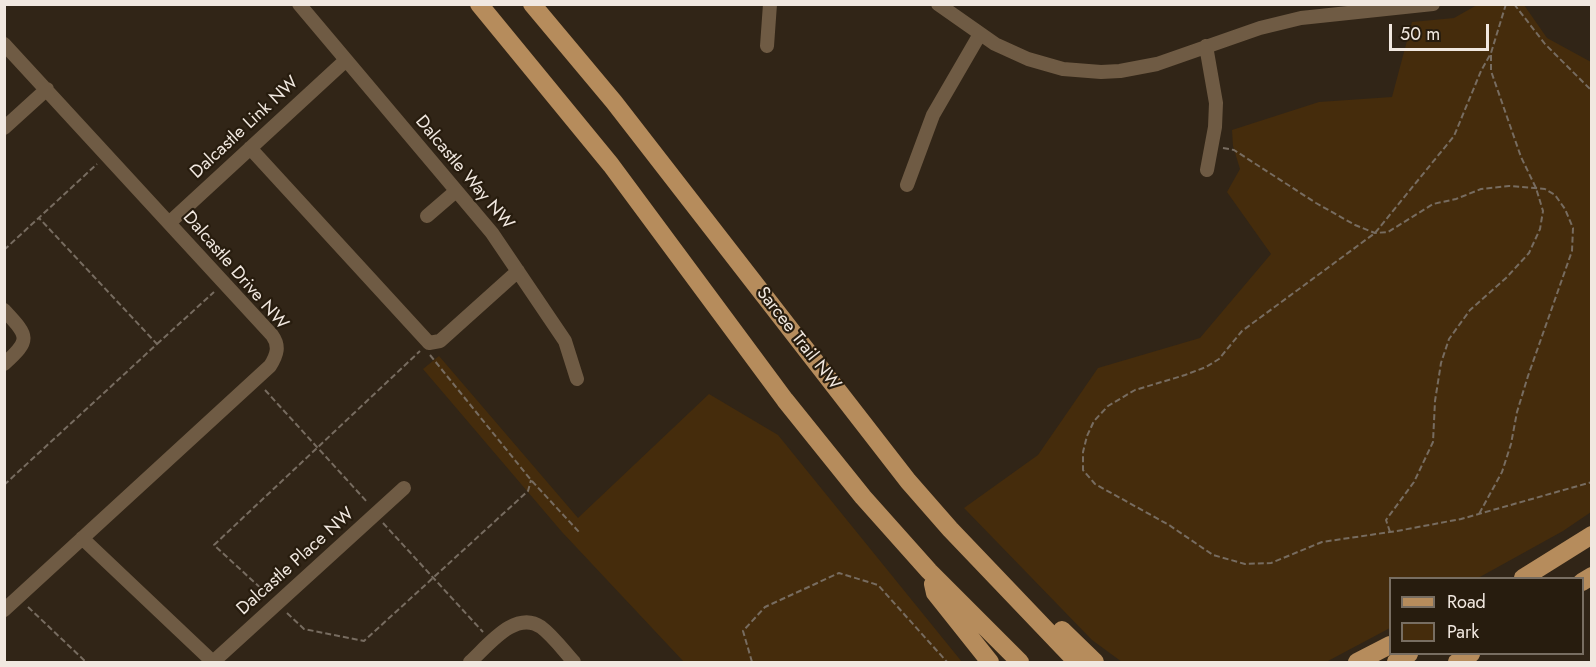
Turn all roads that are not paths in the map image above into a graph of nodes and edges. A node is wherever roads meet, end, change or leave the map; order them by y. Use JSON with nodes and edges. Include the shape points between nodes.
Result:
{"nodes":[{"id":1,"x":299,"y":4,"type":"edge"},
{"id":2,"x":479,"y":4,"type":"edge"},
{"id":3,"x":532,"y":4,"type":"edge"},
{"id":4,"x":770,"y":4,"type":"edge"},
{"id":5,"x":938,"y":4,"type":"edge"},
{"id":6,"x":1433,"y":4,"type":"edge"},
{"id":7,"x":1335,"y":10,"type":"edge"},
{"id":8,"x":980,"y":34,"type":"junction"},
{"id":9,"x":4,"y":44,"type":"edge"},
{"id":10,"x":767,"y":46,"type":"dead end"},
{"id":11,"x":1206,"y":46,"type":"junction"},
{"id":12,"x":346,"y":60,"type":"junction"},
{"id":13,"x":47,"y":89,"type":"junction"},
{"id":14,"x":4,"y":128,"type":"edge"},
{"id":15,"x":250,"y":148,"type":"junction"},
{"id":16,"x":1207,"y":170,"type":"dead end"},
{"id":17,"x":907,"y":185,"type":"dead end"},
{"id":18,"x":456,"y":191,"type":"junction"},
{"id":19,"x":427,"y":216,"type":"dead end"},
{"id":20,"x":169,"y":223,"type":"junction"},
{"id":21,"x":518,"y":271,"type":"junction"},
{"id":22,"x":4,"y":310,"type":"edge"},
{"id":23,"x":4,"y":364,"type":"edge"},
{"id":24,"x":577,"y":379,"type":"dead end"},
{"id":25,"x":404,"y":488,"type":"dead end"},
{"id":26,"x":950,"y":529,"type":"junction"},
{"id":27,"x":1592,"y":535,"type":"edge"},
{"id":28,"x":82,"y":538,"type":"junction"},
{"id":29,"x":929,"y":571,"type":"junction"},
{"id":30,"x":1526,"y":577,"type":"edge"},
{"id":31,"x":4,"y":610,"type":"edge"},
{"id":32,"x":1389,"y":646,"type":"edge"},
{"id":33,"x":1471,"y":655,"type":"edge"},
{"id":34,"x":213,"y":663,"type":"edge"},
{"id":35,"x":470,"y":663,"type":"edge"},
{"id":36,"x":574,"y":663,"type":"edge"},
{"id":37,"x":990,"y":663,"type":"edge"},
{"id":38,"x":1020,"y":663,"type":"edge"},
{"id":39,"x":1077,"y":663,"type":"edge"},
{"id":40,"x":1095,"y":663,"type":"edge"},
{"id":41,"x":1357,"y":663,"type":"edge"},
{"id":42,"x":1456,"y":663,"type":"edge"}],
"edges":[{"from":1,"to":12,"type":"street","name":"Dalcastle Way NW"},
{"from":2,"to":29,"type":"main road","via":[[611,165],[785,400]]},
{"from":3,"to":26,"type":"main road","name":"Sarcee Trail NW","via":[[614,102],[908,481]]},
{"from":4,"to":10,"type":"street"},
{"from":5,"to":8,"type":"street"},
{"from":6,"to":7,"type":"street"},
{"from":7,"to":11,"type":"street"},
{"from":8,"to":11,"type":"street","via":[[1028,59],[1082,72],[1138,69]]},
{"from":8,"to":17,"type":"street","via":[[933,115]]},
{"from":9,"to":13,"type":"street","name":"Dalcastle Drive NW"},
{"from":11,"to":16,"type":"street","via":[[1216,103]]},
{"from":12,"to":15,"type":"street","name":"Dalcastle Link NW"},
{"from":12,"to":18,"type":"street","name":"Dalcastle Way NW"},
{"from":13,"to":14,"type":"street"},
{"from":13,"to":20,"type":"street","name":"Dalcastle Drive NW"},
{"from":15,"to":20,"type":"street","name":"Dalcastle Link NW"},
{"from":15,"to":21,"type":"street","via":[[429,343],[440,341]]},
{"from":18,"to":19,"type":"street"},
{"from":18,"to":21,"type":"street","name":"Dalcastle Way NW"},
{"from":20,"to":28,"type":"street","name":"Dalcastle Drive NW","via":[[275,340],[277,351],[270,366]]},
{"from":21,"to":24,"type":"street","name":"Dalcastle Way NW","via":[[565,341]]},
{"from":22,"to":23,"type":"street","via":[[22,330],[24,339],[20,349]]},
{"from":25,"to":34,"type":"street","name":"Dalcastle Place NW"},
{"from":26,"to":39,"type":"main road","name":"Sarcee Trail NW"},
{"from":26,"to":40,"type":"main road","via":[[989,558]]},
{"from":27,"to":30,"type":"main road"},
{"from":28,"to":31,"type":"street","name":"Dalcastle Drive NW"},
{"from":28,"to":34,"type":"street"},
{"from":29,"to":37,"type":"main road","via":[[935,593]]},
{"from":29,"to":38,"type":"main road"},
{"from":32,"to":41,"type":"main road"},
{"from":33,"to":42,"type":"main road"},
{"from":35,"to":36,"type":"street","via":[[510,626],[525,622],[541,628]]}]}
